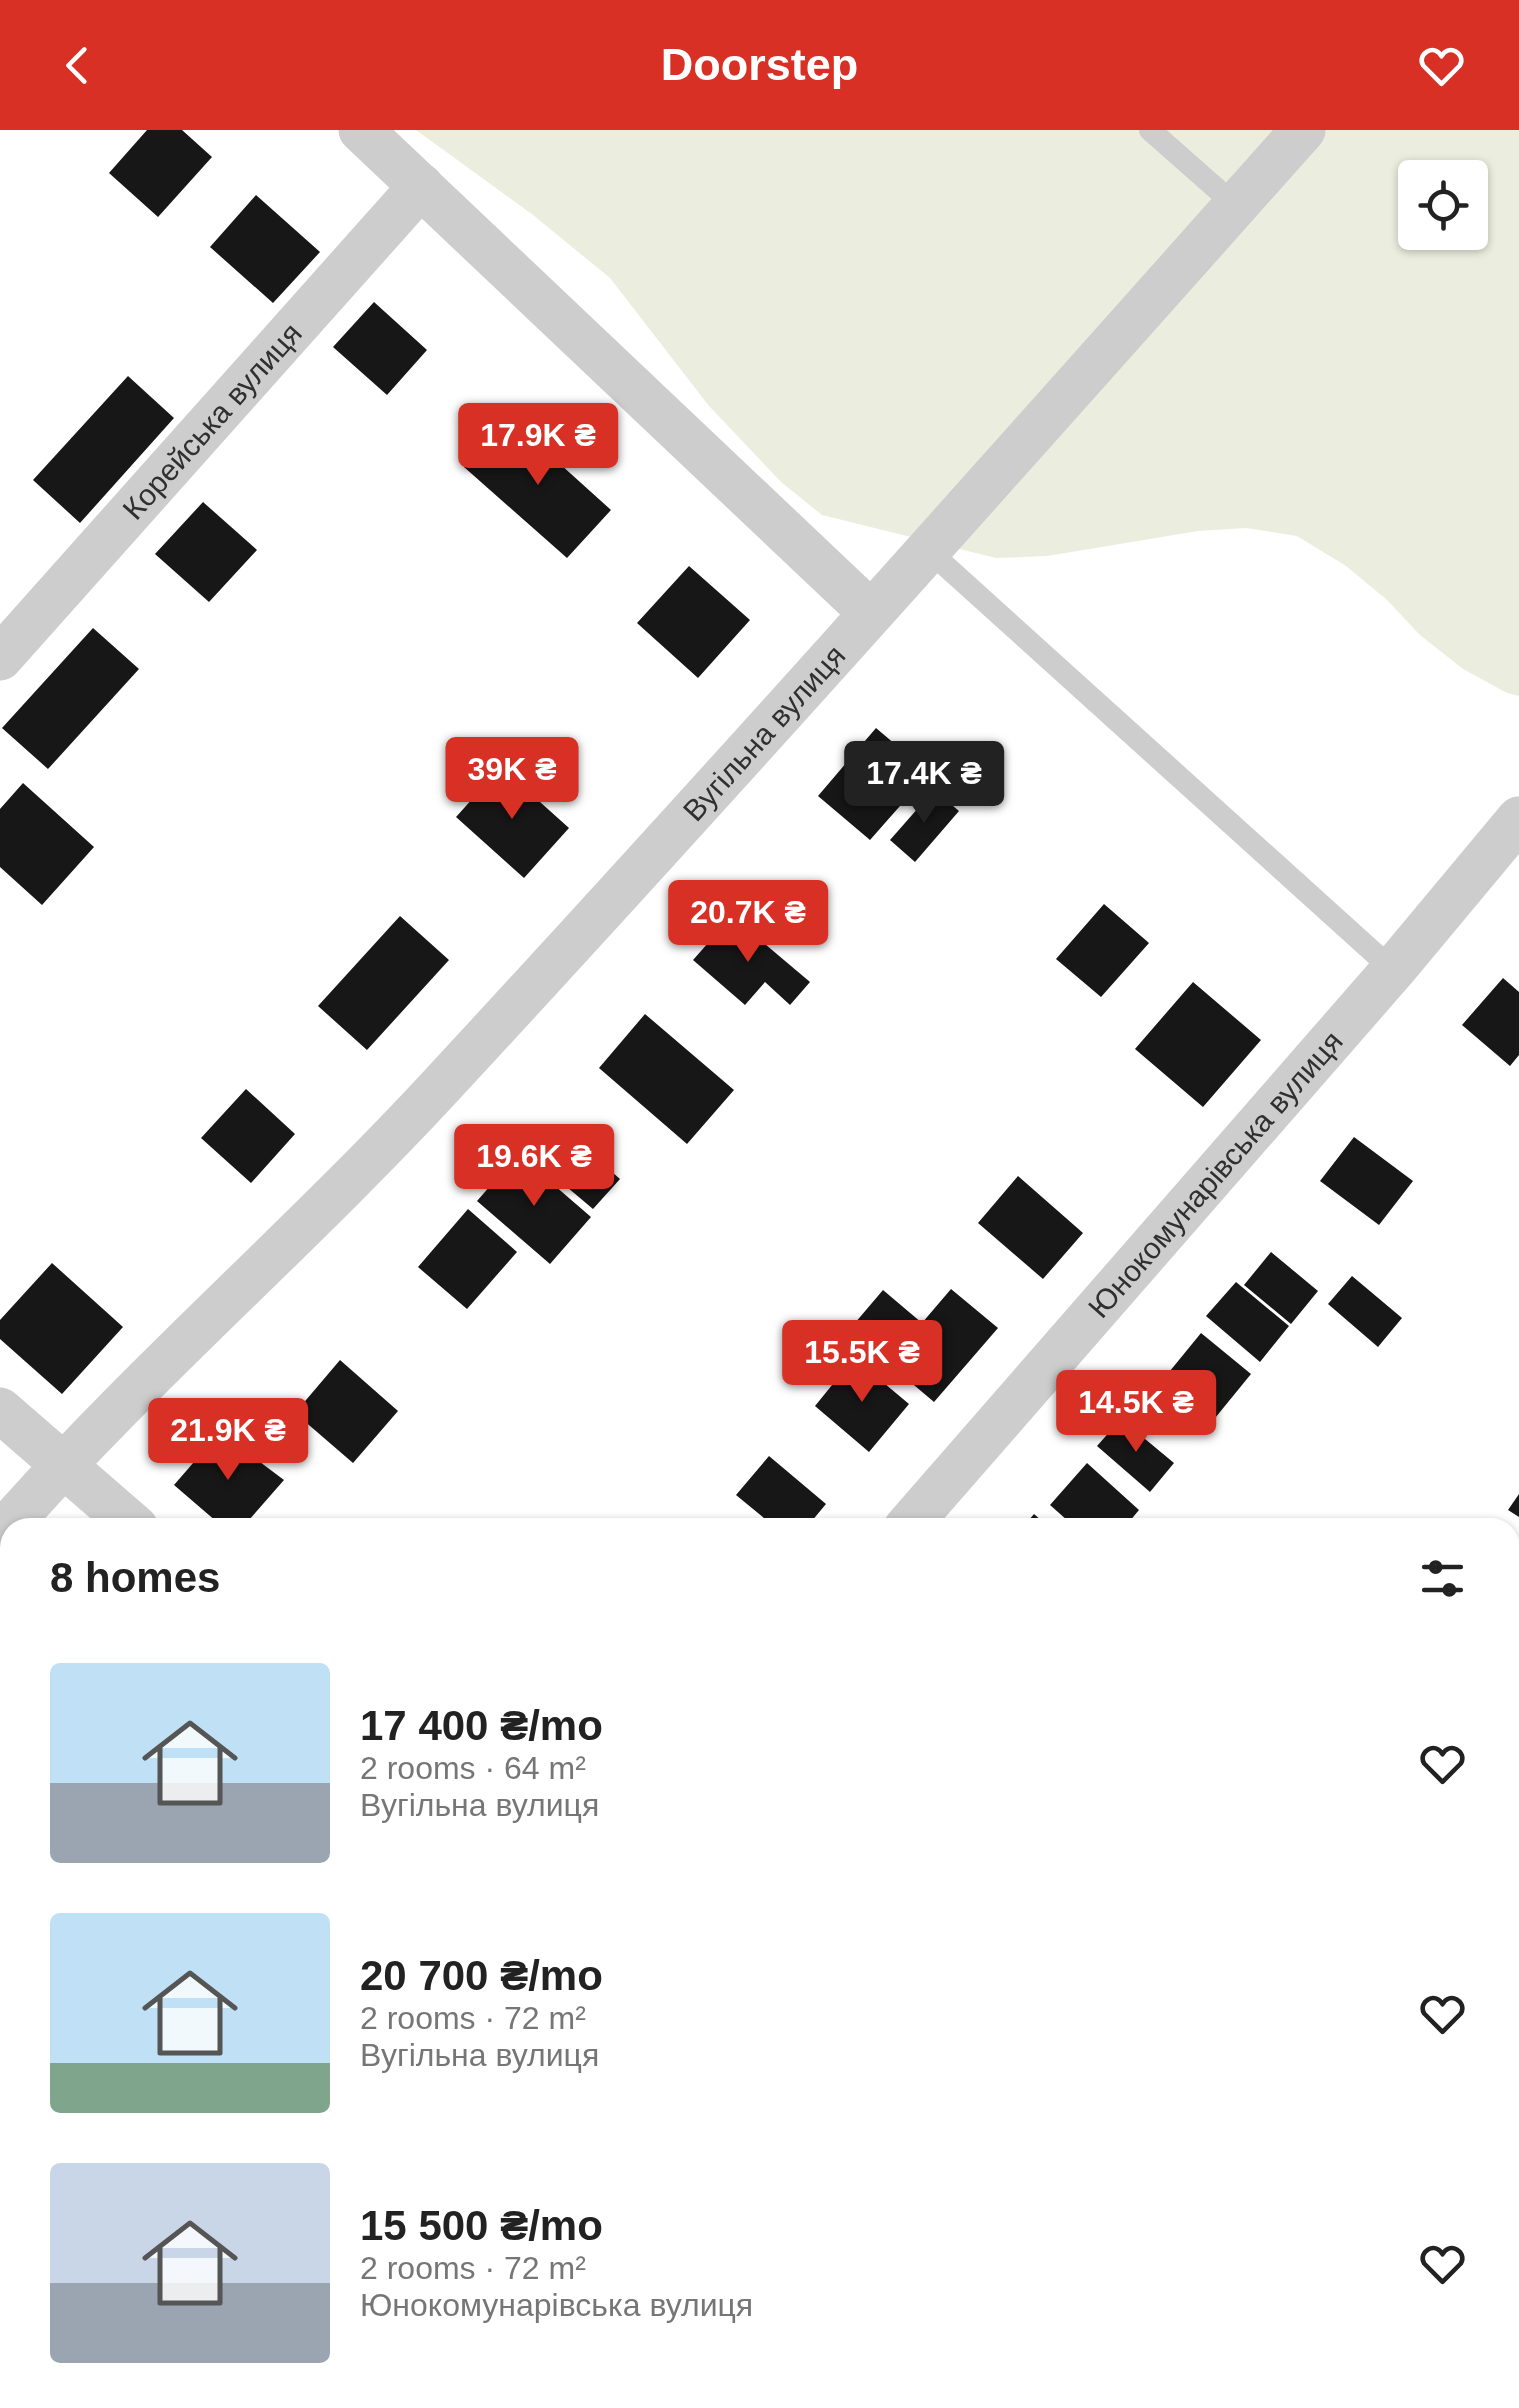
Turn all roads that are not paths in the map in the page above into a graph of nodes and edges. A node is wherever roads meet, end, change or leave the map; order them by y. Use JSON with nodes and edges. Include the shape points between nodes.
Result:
{"nodes":[{"id":1,"x":361,"y":130,"type":"edge"},
{"id":2,"x":1150,"y":130,"type":"edge"},
{"id":3,"x":1289,"y":135,"type":"edge"},
{"id":4,"x":421,"y":186,"type":"junction"},
{"id":5,"x":1234,"y":206,"type":"junction"},
{"id":6,"x":928,"y":550,"type":"junction"},
{"id":7,"x":870,"y":612,"type":"junction"},
{"id":8,"x":0,"y":658,"type":"edge"},
{"id":9,"x":1519,"y":819,"type":"edge"},
{"id":10,"x":1393,"y":970,"type":"junction"},
{"id":11,"x":0,"y":1410,"type":"edge"},
{"id":12,"x":62,"y":1465,"type":"junction"},
{"id":13,"x":16,"y":1518,"type":"edge"},
{"id":14,"x":124,"y":1518,"type":"edge"},
{"id":15,"x":915,"y":1518,"type":"edge"}],
"edges":[{"from":1,"to":4,"type":"street"},
{"from":2,"to":5,"type":"lane"},
{"from":3,"to":5,"type":"street","name":"Вугільна вулиця"},
{"from":4,"to":7,"type":"street"},
{"from":4,"to":8,"type":"street","name":"Корейська вулиця"},
{"from":5,"to":6,"type":"street","name":"Вугільна вулиця"},
{"from":6,"to":7,"type":"street","name":"Вугільна вулиця"},
{"from":6,"to":10,"type":"lane"},
{"from":7,"to":12,"type":"street","name":"Вугільна вулиця","via":[[435,1092]]},
{"from":9,"to":10,"type":"street","name":"Юнокомунарівська вулиця"},
{"from":10,"to":15,"type":"street","name":"Юнокомунарівська вулиця"},
{"from":11,"to":12,"type":"street"},
{"from":12,"to":13,"type":"street","name":"Вугільна вулиця"},
{"from":12,"to":14,"type":"street"}]}
